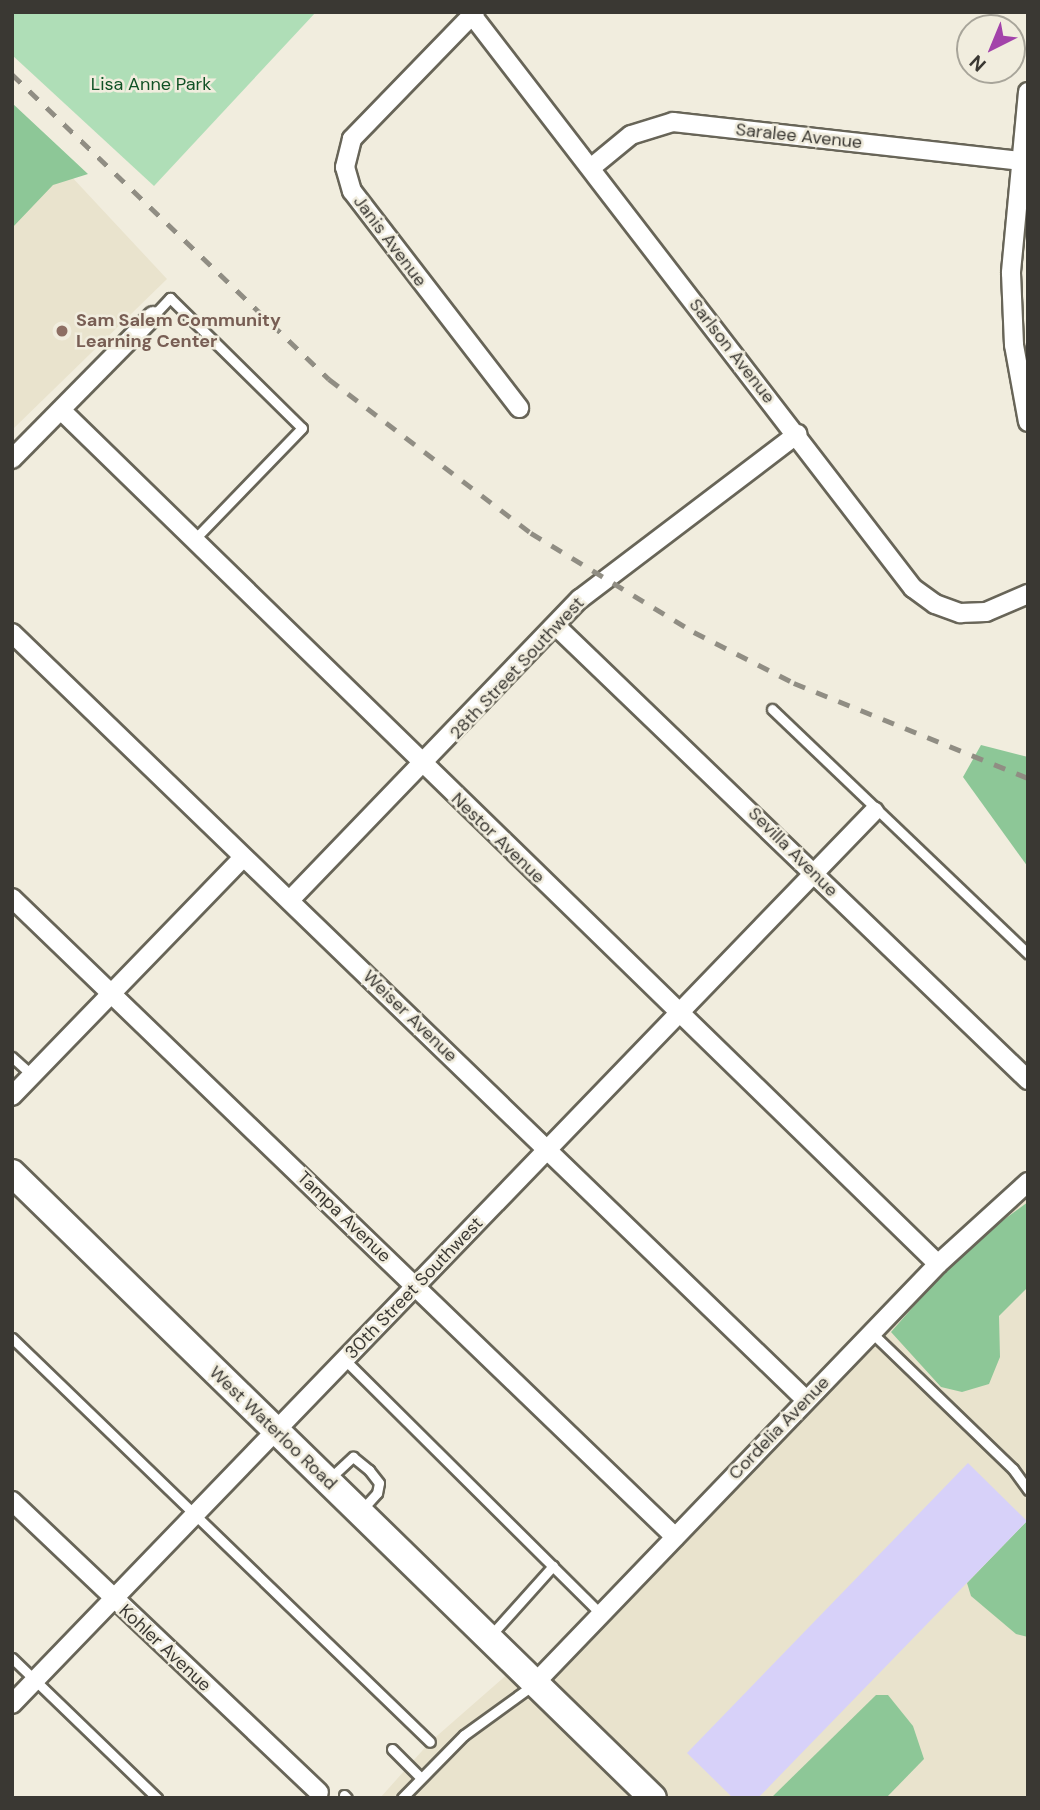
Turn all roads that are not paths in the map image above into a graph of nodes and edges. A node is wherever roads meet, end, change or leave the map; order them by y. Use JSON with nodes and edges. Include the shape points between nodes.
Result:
{"nodes":[{"id":1,"x":474,"y":14,"type":"edge"},
{"id":2,"x":1028,"y":92,"type":"edge"},
{"id":3,"x":1020,"y":161,"type":"junction"},
{"id":4,"x":592,"y":167,"type":"junction"},
{"id":5,"x":153,"y":316,"type":"joint"},
{"id":6,"x":519,"y":408,"type":"dead end"},
{"id":7,"x":61,"y":410,"type":"junction"},
{"id":8,"x":1028,"y":422,"type":"edge"},
{"id":9,"x":797,"y":434,"type":"junction"},
{"id":10,"x":12,"y":459,"type":"edge"},
{"id":11,"x":192,"y":541,"type":"junction"},
{"id":12,"x":1028,"y":594,"type":"edge"},
{"id":13,"x":556,"y":626,"type":"junction"},
{"id":14,"x":12,"y":633,"type":"edge"},
{"id":15,"x":772,"y":709,"type":"dead end"},
{"id":16,"x":424,"y":766,"type":"junction"},
{"id":17,"x":874,"y":811,"type":"junction"},
{"id":18,"x":243,"y":858,"type":"junction"},
{"id":19,"x":814,"y":870,"type":"junction"},
{"id":20,"x":12,"y":898,"type":"edge"},
{"id":21,"x":290,"y":900,"type":"junction"},
{"id":22,"x":1028,"y":954,"type":"edge"},
{"id":23,"x":111,"y":994,"type":"junction"},
{"id":24,"x":677,"y":1011,"type":"junction"},
{"id":25,"x":12,"y":1057,"type":"edge"},
{"id":26,"x":32,"y":1075,"type":"junction"},
{"id":27,"x":1028,"y":1080,"type":"edge"},
{"id":28,"x":12,"y":1096,"type":"edge"},
{"id":29,"x":548,"y":1149,"type":"junction"},
{"id":30,"x":12,"y":1173,"type":"edge"},
{"id":31,"x":1028,"y":1182,"type":"edge"},
{"id":32,"x":938,"y":1264,"type":"junction"},
{"id":33,"x":415,"y":1286,"type":"junction"},
{"id":34,"x":871,"y":1332,"type":"junction"},
{"id":35,"x":12,"y":1338,"type":"edge"},
{"id":36,"x":345,"y":1360,"type":"junction"},
{"id":37,"x":806,"y":1400,"type":"junction"},
{"id":38,"x":276,"y":1432,"type":"junction"},
{"id":39,"x":327,"y":1481,"type":"junction"},
{"id":40,"x":1028,"y":1490,"type":"edge"},
{"id":41,"x":12,"y":1501,"type":"edge"},
{"id":42,"x":360,"y":1512,"type":"junction"},
{"id":43,"x":194,"y":1514,"type":"junction"},
{"id":44,"x":675,"y":1537,"type":"junction"},
{"id":45,"x":553,"y":1566,"type":"junction"},
{"id":46,"x":114,"y":1601,"type":"junction"},
{"id":47,"x":601,"y":1614,"type":"junction"},
{"id":48,"x":489,"y":1636,"type":"junction"},
{"id":49,"x":12,"y":1658,"type":"edge"},
{"id":50,"x":36,"y":1680,"type":"junction"},
{"id":51,"x":537,"y":1681,"type":"junction"},
{"id":52,"x":12,"y":1704,"type":"edge"},
{"id":53,"x":430,"y":1742,"type":"dead end"},
{"id":54,"x":392,"y":1748,"type":"dead end"},
{"id":55,"x":421,"y":1778,"type":"junction"},
{"id":56,"x":320,"y":1792,"type":"dead end"},
{"id":57,"x":157,"y":1798,"type":"edge"},
{"id":58,"x":402,"y":1798,"type":"edge"},
{"id":59,"x":653,"y":1798,"type":"edge"}],
"edges":[{"from":1,"to":4,"type":"street","name":"Sarlson Avenue"},
{"from":1,"to":6,"type":"street","name":"Janis Avenue","via":[[352,139],[346,176],[367,211]]},
{"from":2,"to":3,"type":"street"},
{"from":3,"to":4,"type":"street","name":"Saralee Avenue","via":[[673,122],[631,135]]},
{"from":3,"to":8,"type":"street","via":[[1011,304]]},
{"from":4,"to":9,"type":"street","name":"Sarlson Avenue"},
{"from":5,"to":7,"type":"street"},
{"from":5,"to":11,"type":"lane","via":[[170,298],[302,428]]},
{"from":7,"to":10,"type":"street"},
{"from":7,"to":11,"type":"street","name":"Nestor Avenue"},
{"from":9,"to":12,"type":"street","name":"Sarlson Avenue","via":[[923,597],[948,610],[973,613],[999,608]]},
{"from":9,"to":13,"type":"street","name":"28th Street Southwest","via":[[588,593]]},
{"from":11,"to":16,"type":"street","name":"Nestor Avenue"},
{"from":13,"to":16,"type":"street","name":"28th Street Southwest"},
{"from":13,"to":19,"type":"street","name":"Sevilla Avenue"},
{"from":14,"to":18,"type":"street","name":"Weiser Avenue"},
{"from":15,"to":17,"type":"lane"},
{"from":16,"to":21,"type":"street","name":"28th Street Southwest"},
{"from":16,"to":24,"type":"street","name":"Nestor Avenue"},
{"from":17,"to":19,"type":"street","name":"30th Street Southwest"},
{"from":17,"to":22,"type":"lane"},
{"from":18,"to":21,"type":"street","name":"Weiser Avenue"},
{"from":18,"to":23,"type":"street"},
{"from":19,"to":24,"type":"street","name":"30th Street Southwest"},
{"from":19,"to":27,"type":"street","name":"Sevilla Avenue"},
{"from":20,"to":23,"type":"street","name":"Tampa Avenue"},
{"from":21,"to":29,"type":"street","name":"Weiser Avenue"},
{"from":23,"to":26,"type":"street"},
{"from":23,"to":33,"type":"street","name":"Tampa Avenue"},
{"from":24,"to":29,"type":"street","name":"30th Street Southwest"},
{"from":24,"to":32,"type":"street","name":"Nestor Avenue"},
{"from":25,"to":26,"type":"lane"},
{"from":26,"to":28,"type":"street"},
{"from":29,"to":33,"type":"street","name":"30th Street Southwest"},
{"from":29,"to":37,"type":"street","name":"Weiser Avenue"},
{"from":30,"to":38,"type":"main road","name":"West Waterloo Road"},
{"from":31,"to":32,"type":"street","name":"Cordelia Avenue"},
{"from":32,"to":34,"type":"street","name":"Cordelia Avenue"},
{"from":33,"to":36,"type":"street","name":"30th Street Southwest"},
{"from":33,"to":44,"type":"street","name":"Tampa Avenue"},
{"from":34,"to":37,"type":"street","name":"Cordelia Avenue"},
{"from":34,"to":40,"type":"lane","via":[[1013,1469]]},
{"from":35,"to":43,"type":"lane"},
{"from":36,"to":38,"type":"street","name":"30th Street Southwest"},
{"from":36,"to":45,"type":"lane"},
{"from":37,"to":44,"type":"street","name":"Cordelia Avenue"},
{"from":38,"to":39,"type":"main road","name":"West Waterloo Road"},
{"from":38,"to":43,"type":"street","name":"30th Street Southwest"},
{"from":39,"to":42,"type":"main road","name":"West Waterloo Road"},
{"from":39,"to":42,"type":"lane","via":[[353,1457],[369,1470],[379,1483],[377,1493]]},
{"from":41,"to":46,"type":"street","name":"Kohler Avenue"},
{"from":42,"to":48,"type":"main road","name":"West Waterloo Road"},
{"from":43,"to":46,"type":"street","name":"30th Street Southwest"},
{"from":43,"to":53,"type":"lane"},
{"from":44,"to":47,"type":"street","name":"Cordelia Avenue"},
{"from":45,"to":47,"type":"lane"},
{"from":45,"to":48,"type":"lane"},
{"from":46,"to":50,"type":"street","name":"30th Street Southwest"},
{"from":46,"to":56,"type":"street","name":"Kohler Avenue"},
{"from":47,"to":51,"type":"street","name":"Cordelia Avenue"},
{"from":48,"to":51,"type":"main road","name":"West Waterloo Road"},
{"from":49,"to":50,"type":"lane"},
{"from":50,"to":52,"type":"street","name":"30th Street Southwest"},
{"from":50,"to":57,"type":"lane"},
{"from":51,"to":55,"type":"lane","via":[[523,1696],[464,1735]]},
{"from":51,"to":59,"type":"main road","name":"West Waterloo Road"},
{"from":54,"to":55,"type":"lane"},
{"from":55,"to":58,"type":"lane"}]}
